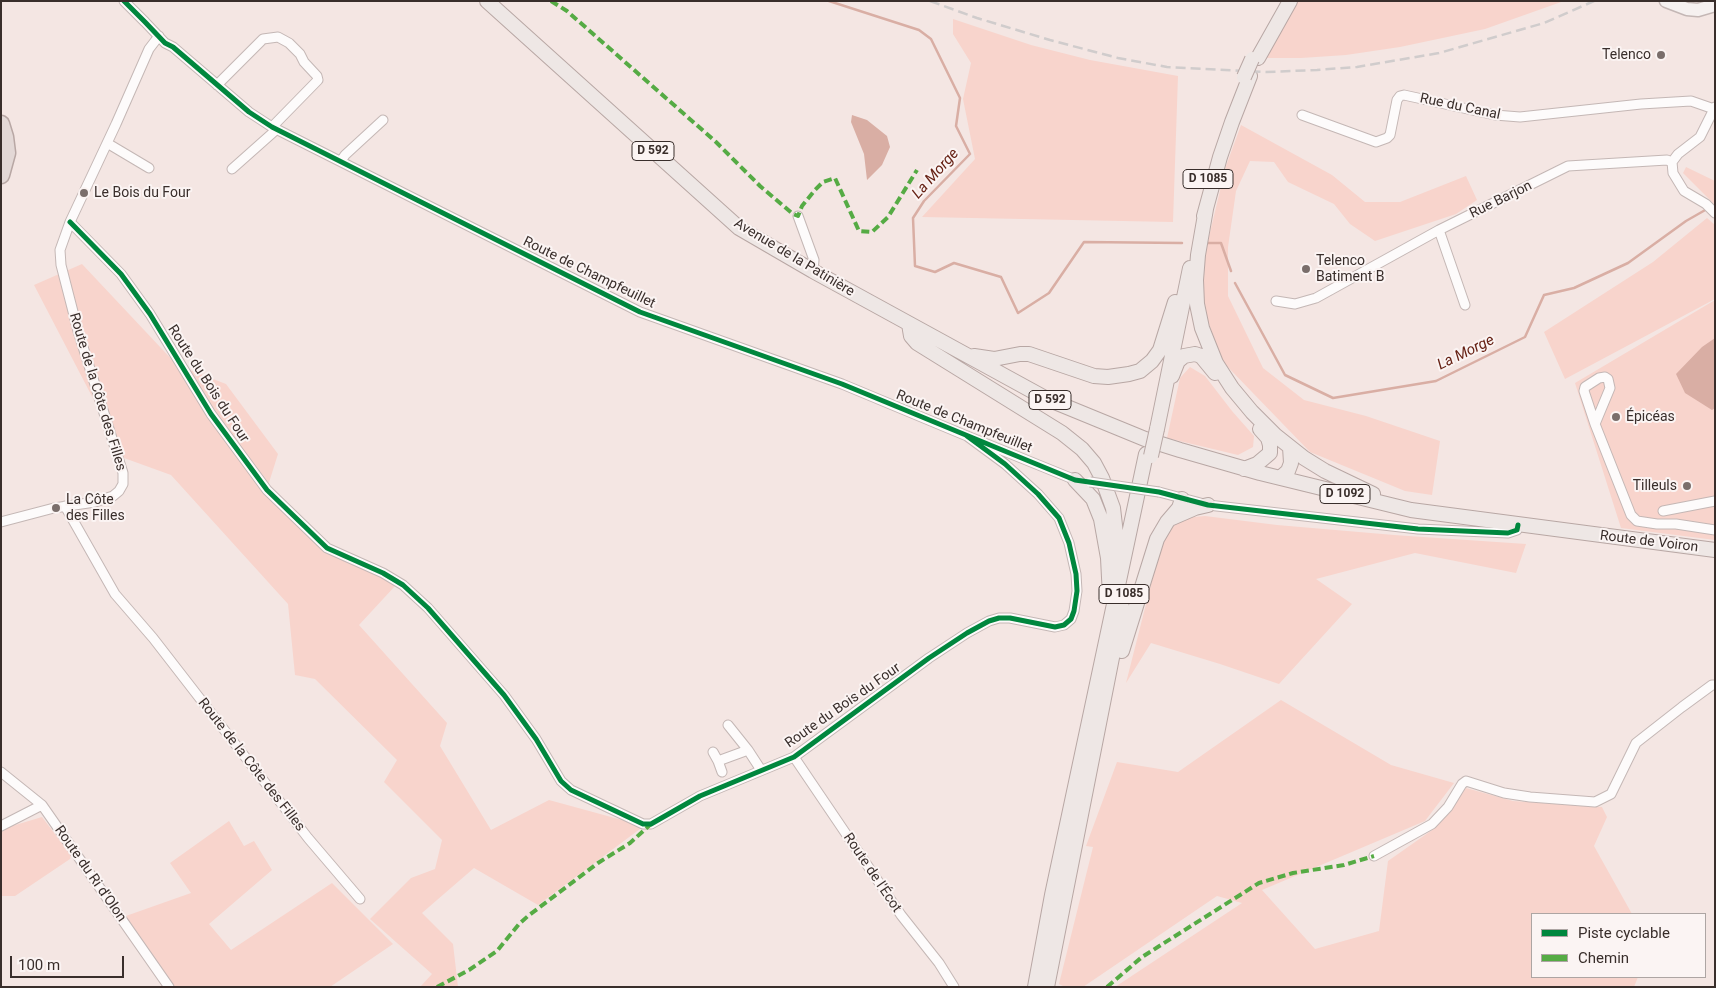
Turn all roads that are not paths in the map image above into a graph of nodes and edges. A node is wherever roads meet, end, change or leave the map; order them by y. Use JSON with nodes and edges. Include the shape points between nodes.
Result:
{"nodes":[{"id":1,"x":124,"y":1,"type":"edge"},
{"id":2,"x":487,"y":1,"type":"edge"},
{"id":3,"x":1666,"y":1,"type":"edge"},
{"id":4,"x":1284,"y":2,"type":"edge"},
{"id":5,"x":1715,"y":5,"type":"edge"},
{"id":6,"x":159,"y":36,"type":"junction"},
{"id":7,"x":1247,"y":77,"type":"junction"},
{"id":8,"x":217,"y":85,"type":"junction"},
{"id":9,"x":1714,"y":108,"type":"edge"},
{"id":10,"x":1302,"y":114,"type":"dead end"},
{"id":11,"x":383,"y":120,"type":"dead end"},
{"id":12,"x":1,"y":124,"type":"edge"},
{"id":13,"x":275,"y":128,"type":"junction"},
{"id":14,"x":107,"y":143,"type":"junction"},
{"id":15,"x":341,"y":162,"type":"junction"},
{"id":16,"x":1672,"y":162,"type":"junction"},
{"id":17,"x":149,"y":168,"type":"dead end"},
{"id":18,"x":232,"y":169,"type":"dead end"},
{"id":19,"x":1,"y":175,"type":"edge"},
{"id":20,"x":1206,"y":209,"type":"junction"},
{"id":21,"x":1711,"y":209,"type":"edge"},
{"id":22,"x":798,"y":216,"type":"dead end"},
{"id":23,"x":70,"y":222,"type":"junction"},
{"id":24,"x":1440,"y":230,"type":"junction"},
{"id":25,"x":813,"y":271,"type":"junction"},
{"id":26,"x":1180,"y":284,"type":"junction"},
{"id":27,"x":1276,"y":301,"type":"dead end"},
{"id":28,"x":1465,"y":305,"type":"dead end"},
{"id":29,"x":909,"y":324,"type":"junction"},
{"id":30,"x":965,"y":354,"type":"junction"},
{"id":31,"x":1020,"y":354,"type":"junction"},
{"id":32,"x":1013,"y":381,"type":"junction"},
{"id":33,"x":1595,"y":424,"type":"junction"},
{"id":34,"x":1151,"y":432,"type":"junction"},
{"id":35,"x":967,"y":436,"type":"junction"},
{"id":36,"x":1290,"y":447,"type":"junction"},
{"id":37,"x":1148,"y":455,"type":"junction"},
{"id":38,"x":1244,"y":469,"type":"junction"},
{"id":39,"x":1280,"y":478,"type":"junction"},
{"id":40,"x":1075,"y":480,"type":"junction"},
{"id":41,"x":1182,"y":499,"type":"junction"},
{"id":42,"x":1715,"y":500,"type":"edge"},
{"id":43,"x":1208,"y":505,"type":"junction"},
{"id":44,"x":65,"y":506,"type":"junction"},
{"id":45,"x":1411,"y":510,"type":"junction"},
{"id":46,"x":1663,"y":511,"type":"dead end"},
{"id":47,"x":1171,"y":518,"type":"junction"},
{"id":48,"x":1,"y":522,"type":"edge"},
{"id":49,"x":1518,"y":525,"type":"junction"},
{"id":50,"x":1715,"y":530,"type":"edge"},
{"id":51,"x":1715,"y":550,"type":"edge"},
{"id":52,"x":1110,"y":601,"type":"junction"},
{"id":53,"x":1108,"y":630,"type":"junction"},
{"id":54,"x":1715,"y":685,"type":"edge"},
{"id":55,"x":728,"y":725,"type":"dead end"},
{"id":56,"x":1098,"y":733,"type":"junction"},
{"id":57,"x":748,"y":750,"type":"junction"},
{"id":58,"x":713,"y":752,"type":"dead end"},
{"id":59,"x":794,"y":757,"type":"junction"},
{"id":60,"x":718,"y":761,"type":"junction"},
{"id":61,"x":761,"y":770,"type":"junction"},
{"id":62,"x":1,"y":772,"type":"edge"},
{"id":63,"x":722,"y":772,"type":"dead end"},
{"id":64,"x":42,"y":805,"type":"junction"},
{"id":65,"x":1,"y":826,"type":"edge"},
{"id":66,"x":1374,"y":856,"type":"dead end"},
{"id":67,"x":360,"y":900,"type":"dead end"},
{"id":68,"x":169,"y":987,"type":"edge"},
{"id":69,"x":954,"y":987,"type":"edge"},
{"id":70,"x":1035,"y":987,"type":"edge"},
{"id":71,"x":1047,"y":987,"type":"edge"}],
"edges":[{"from":1,"to":6,"type":"street","name":"Route de Champfeuillet"},
{"from":2,"to":25,"type":"main road","name":"Avenue de la Patinière","number":"D 592","via":[[739,228]]},
{"from":3,"to":5,"type":"street","via":[[1698,10]]},
{"from":4,"to":7,"type":"main road","number":"D 1085","bridge":true},
{"from":6,"to":8,"type":"street","name":"Route de Champfeuillet"},
{"from":6,"to":14,"type":"street","name":"Route de la Côte des Filles","via":[[149,49]]},
{"from":7,"to":20,"type":"main road","number":"D 1085"},
{"from":7,"to":26,"type":"main road","number":"D 1085","via":[[1214,156]]},
{"from":8,"to":13,"type":"street","name":"Route de Champfeuillet","via":[[249,112]]},
{"from":8,"to":13,"type":"street","via":[[263,39],[278,37],[289,43],[318,80]]},
{"from":9,"to":10,"type":"street","name":"Rue du Canal","via":[[1691,101],[1520,117],[1495,115],[1404,95],[1397,100],[1390,134],[1376,142]]},
{"from":9,"to":16,"type":"street","via":[[1700,137]]},
{"from":11,"to":15,"type":"street"},
{"from":12,"to":19,"type":"highway","via":[[7,153]]},
{"from":13,"to":15,"type":"street","name":"Route de Champfeuillet"},
{"from":13,"to":18,"type":"street"},
{"from":14,"to":17,"type":"street"},
{"from":14,"to":23,"type":"street","name":"Route de la Côte des Filles"},
{"from":15,"to":35,"type":"street","name":"Route de Champfeuillet","via":[[640,312],[842,384]]},
{"from":16,"to":21,"type":"street","via":[[1673,173],[1684,191]]},
{"from":16,"to":24,"type":"street","name":"Rue Barjon","via":[[1568,166]]},
{"from":20,"to":34,"type":"main road","number":"D 1085"},
{"from":20,"to":36,"type":"main road","via":[[1196,280],[1202,328],[1216,363],[1232,388],[1252,412]]},
{"from":22,"to":25,"type":"street","via":[[814,260]]},
{"from":23,"to":44,"type":"street","name":"Route de la Côte des Filles","via":[[60,250],[61,265],[78,331],[123,473],[123,484],[113,496]]},
{"from":23,"to":61,"type":"street","name":"Route du Bois du Four","via":[[121,274],[150,314],[211,414],[267,490],[327,548],[383,573],[403,585],[428,608],[504,696],[536,739],[561,781],[571,790],[643,824],[651,824],[700,796]]},
{"from":24,"to":27,"type":"street","name":"Rue Barjon","via":[[1316,298],[1295,304]]},
{"from":24,"to":28,"type":"street"},
{"from":25,"to":29,"type":"main road","name":"Avenue de la Patinière","number":"D 592"},
{"from":26,"to":31,"type":"main road","via":[[1160,350],[1140,371],[1119,377],[1094,376],[1029,354]]},
{"from":26,"to":34,"type":"main road","number":"D 1085"},
{"from":29,"to":30,"type":"main road","name":"Avenue de la Patinière","number":"D 592"},
{"from":29,"to":52,"type":"main road","via":[[911,336],[917,343],[1062,433],[1094,463],[1113,508],[1116,559]]},
{"from":30,"to":31,"type":"main road","via":[[994,359]]},
{"from":30,"to":32,"type":"main road","name":"Avenue de la Patinière","number":"D 592"},
{"from":31,"to":32,"type":"main road","via":[[1014,360]]},
{"from":32,"to":34,"type":"main road","number":"D 592","via":[[1045,398]]},
{"from":33,"to":33,"type":"street","via":[[1610,388],[1605,377],[1585,387],[1584,391]]},
{"from":33,"to":50,"type":"street","via":[[1631,515],[1637,520],[1657,524]]},
{"from":34,"to":37,"type":"main road","number":"D 1085"},
{"from":34,"to":38,"type":"main road","number":"D 1092"},
{"from":34,"to":38,"type":"main road","via":[[1178,361],[1190,354],[1201,356],[1228,394],[1268,438],[1270,453],[1257,464]]},
{"from":35,"to":40,"type":"street","name":"Route de Champfeuillet"},
{"from":35,"to":59,"type":"street","name":"Route du Bois du Four","via":[[1005,464],[1059,518],[1076,574],[1071,620],[1055,627],[1010,618],[989,621],[936,653]]},
{"from":36,"to":39,"type":"main road","via":[[1291,463]]},
{"from":36,"to":45,"type":"main road","via":[[1325,471]]},
{"from":37,"to":53,"type":"main road","number":"D 1085"},
{"from":37,"to":56,"type":"main road","number":"D 1085"},
{"from":38,"to":39,"type":"main road","number":"D 1092"},
{"from":39,"to":45,"type":"main road","number":"D 1092"},
{"from":40,"to":41,"type":"street","name":"Route de Champfeuillet","bridge":true,"via":[[1159,492]]},
{"from":40,"to":52,"type":"main road","via":[[1092,499],[1101,519],[1108,558]]},
{"from":41,"to":43,"type":"street","name":"Route de Champfeuillet"},
{"from":41,"to":47,"type":"main road"},
{"from":42,"to":46,"type":"street"},
{"from":43,"to":47,"type":"main road"},
{"from":43,"to":49,"type":"street","name":"Route de Champfeuillet","via":[[1418,529],[1508,533],[1517,530]]},
{"from":44,"to":48,"type":"street"},
{"from":44,"to":67,"type":"street","name":"Route de la Côte des Filles","via":[[115,594]]},
{"from":45,"to":49,"type":"main road","number":"D 1092"},
{"from":47,"to":56,"type":"main road","via":[[1157,539]]},
{"from":49,"to":51,"type":"main road","name":"Route de Voiron","number":"D 1092"},
{"from":52,"to":53,"type":"main road"},
{"from":53,"to":70,"type":"main road","number":"D 1085"},
{"from":54,"to":66,"type":"street","via":[[1636,743],[1610,794],[1595,802],[1521,796],[1466,782],[1432,824]]},
{"from":55,"to":57,"type":"street"},
{"from":56,"to":71,"type":"main road","number":"D 1085"},
{"from":57,"to":60,"type":"street"},
{"from":57,"to":61,"type":"street"},
{"from":58,"to":60,"type":"street"},
{"from":59,"to":61,"type":"street","name":"Route du Bois du Four"},
{"from":59,"to":69,"type":"street","name":"Route de l'Écot"},
{"from":60,"to":63,"type":"street"},
{"from":62,"to":64,"type":"street","name":"Route du Ri d'Olon"},
{"from":64,"to":65,"type":"street"},
{"from":64,"to":68,"type":"street","name":"Route du Ri d'Olon"}]}
